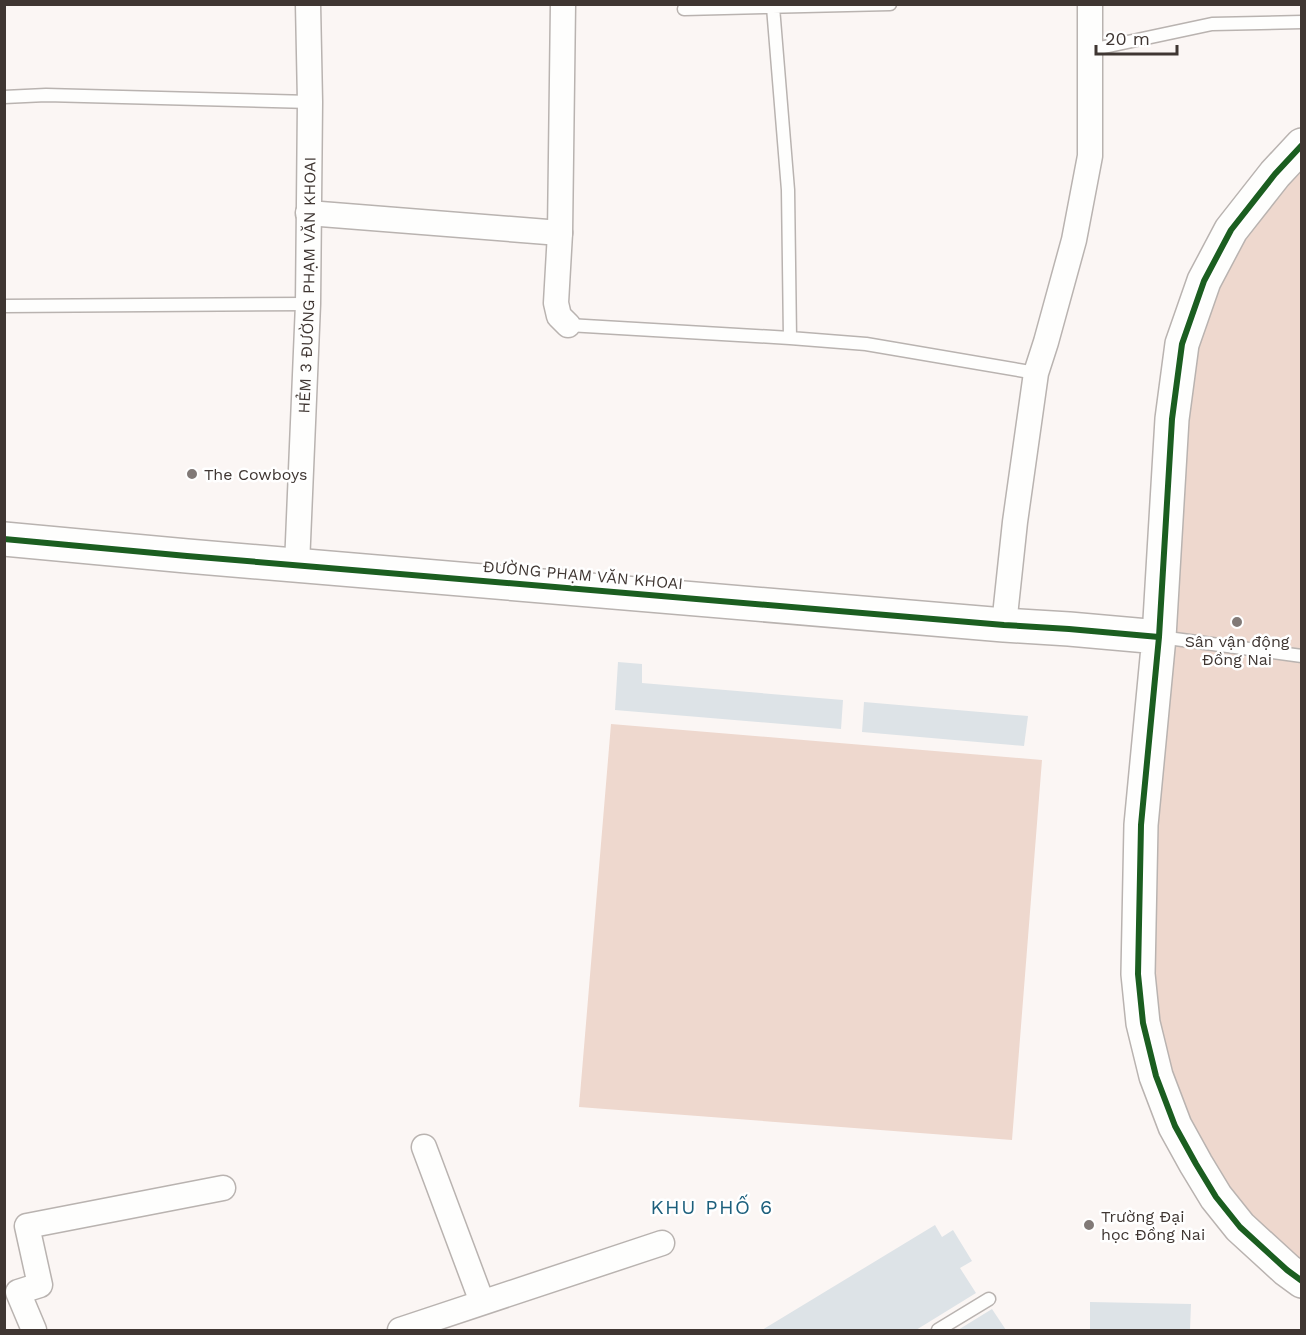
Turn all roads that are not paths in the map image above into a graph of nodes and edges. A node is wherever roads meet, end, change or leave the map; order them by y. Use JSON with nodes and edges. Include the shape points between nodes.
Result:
{"nodes":[{"id":1,"x":308,"y":4,"type":"edge"},
{"id":2,"x":563,"y":4,"type":"edge"},
{"id":3,"x":890,"y":4,"type":"edge"},
{"id":4,"x":1090,"y":4,"type":"edge"},
{"id":5,"x":773,"y":7,"type":"junction"},
{"id":6,"x":684,"y":9,"type":"dead end"},
{"id":7,"x":1302,"y":22,"type":"edge"},
{"id":8,"x":1090,"y":50,"type":"junction"},
{"id":9,"x":4,"y":97,"type":"edge"},
{"id":10,"x":310,"y":102,"type":"junction"},
{"id":11,"x":1302,"y":145,"type":"edge"},
{"id":12,"x":308,"y":213,"type":"junction"},
{"id":13,"x":560,"y":233,"type":"junction"},
{"id":14,"x":308,"y":304,"type":"junction"},
{"id":15,"x":4,"y":306,"type":"edge"},
{"id":16,"x":568,"y":325,"type":"joint"},
{"id":17,"x":790,"y":338,"type":"junction"},
{"id":18,"x":1036,"y":373,"type":"junction"},
{"id":19,"x":4,"y":539,"type":"edge"},
{"id":20,"x":297,"y":565,"type":"junction"},
{"id":21,"x":1004,"y":625,"type":"junction"},
{"id":22,"x":1159,"y":637,"type":"junction"},
{"id":23,"x":1302,"y":656,"type":"edge"},
{"id":24,"x":424,"y":1147,"type":"dead end"},
{"id":25,"x":223,"y":1188,"type":"dead end"},
{"id":26,"x":662,"y":1243,"type":"dead end"},
{"id":27,"x":1302,"y":1281,"type":"edge"},
{"id":28,"x":11,"y":1295,"type":"edge"},
{"id":29,"x":989,"y":1299,"type":"dead end"},
{"id":30,"x":482,"y":1302,"type":"junction"},
{"id":31,"x":34,"y":1330,"type":"edge"},
{"id":32,"x":400,"y":1330,"type":"edge"},
{"id":33,"x":938,"y":1330,"type":"edge"}],
"edges":[{"from":1,"to":10,"type":"street","name":"HẺM 3 ĐƯỜNG PHẠM VĂN KHOAI"},
{"from":2,"to":13,"type":"street"},
{"from":3,"to":5,"type":"lane"},
{"from":4,"to":8,"type":"street"},
{"from":5,"to":6,"type":"lane"},
{"from":5,"to":17,"type":"lane","via":[[788,190]]},
{"from":7,"to":8,"type":"lane","via":[[1212,24]]},
{"from":8,"to":18,"type":"street","via":[[1090,156],[1074,240]]},
{"from":9,"to":10,"type":"lane"},
{"from":10,"to":12,"type":"street","name":"HẺM 3 ĐƯỜNG PHẠM VĂN KHOAI"},
{"from":11,"to":22,"type":"street","via":[[1231,230],[1204,281],[1182,344],[1172,419]]},
{"from":12,"to":13,"type":"street"},
{"from":12,"to":14,"type":"street","name":"HẺM 3 ĐƯỜNG PHẠM VĂN KHOAI"},
{"from":13,"to":16,"type":"street","via":[[556,303],[559,316]]},
{"from":14,"to":15,"type":"lane"},
{"from":14,"to":20,"type":"street","name":"HẺM 3 ĐƯỜNG PHẠM VĂN KHOAI"},
{"from":16,"to":17,"type":"lane"},
{"from":17,"to":18,"type":"lane","via":[[866,344]]},
{"from":18,"to":21,"type":"street"},
{"from":19,"to":20,"type":"street","name":"ĐƯỜNG PHẠM VĂN KHOAI"},
{"from":20,"to":21,"type":"street","name":"ĐƯỜNG PHẠM VĂN KHOAI"},
{"from":21,"to":22,"type":"street","name":"ĐƯỜNG PHẠM VĂN KHOAI"},
{"from":22,"to":23,"type":"lane"},
{"from":22,"to":27,"type":"street","via":[[1141,825],[1138,974],[1143,1023],[1156,1076],[1175,1126],[1216,1197],[1240,1227]]},
{"from":24,"to":30,"type":"street"},
{"from":25,"to":28,"type":"street","via":[[27,1226],[40,1285]]},
{"from":26,"to":30,"type":"street"},
{"from":28,"to":31,"type":"street"},
{"from":29,"to":33,"type":"lane"},
{"from":30,"to":32,"type":"street"}]}
